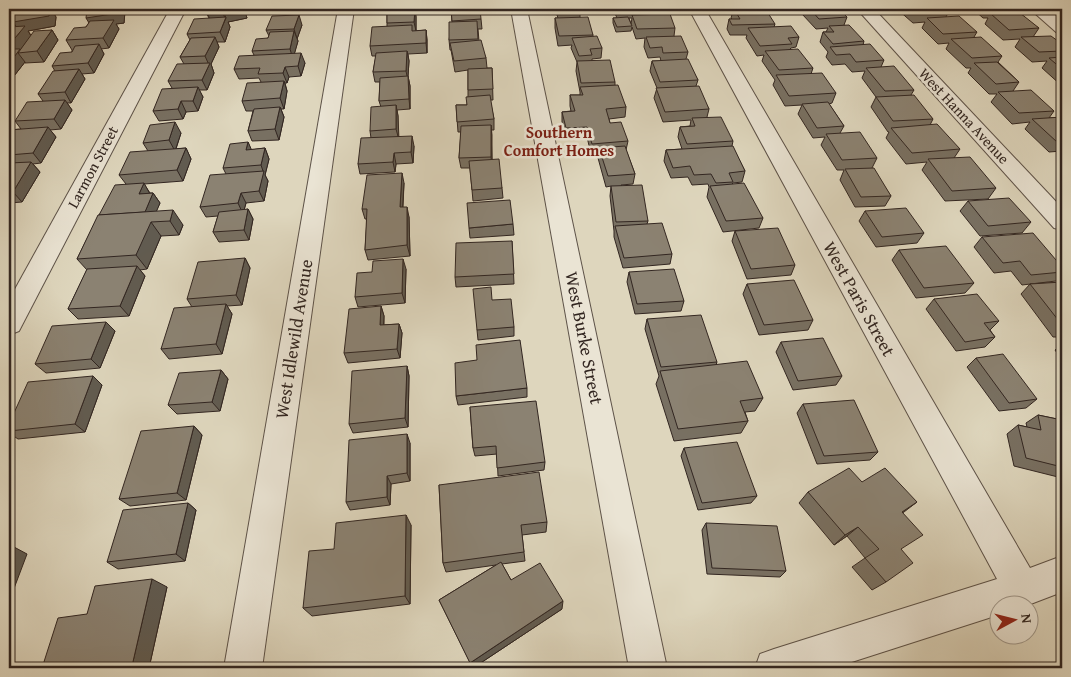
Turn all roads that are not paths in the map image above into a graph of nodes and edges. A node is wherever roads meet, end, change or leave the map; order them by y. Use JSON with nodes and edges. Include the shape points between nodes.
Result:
{"nodes":[{"id":1,"x":178,"y":9,"type":"edge"},
{"id":2,"x":346,"y":9,"type":"edge"},
{"id":3,"x":519,"y":9,"type":"edge"},
{"id":4,"x":697,"y":9,"type":"edge"},
{"id":5,"x":865,"y":9,"type":"edge"},
{"id":6,"x":1038,"y":9,"type":"edge"},
{"id":7,"x":1062,"y":28,"type":"edge"},
{"id":8,"x":1062,"y":222,"type":"edge"},
{"id":9,"x":9,"y":324,"type":"edge"},
{"id":10,"x":1062,"y":574,"type":"edge"},
{"id":11,"x":1022,"y":589,"type":"junction"},
{"id":12,"x":243,"y":668,"type":"edge"},
{"id":13,"x":648,"y":668,"type":"edge"},
{"id":14,"x":774,"y":668,"type":"edge"}],
"edges":[{"from":1,"to":9,"type":"street","name":"Larmon Street"},
{"from":2,"to":12,"type":"street","name":"West Idlewild Avenue"},
{"from":3,"to":13,"type":"street","name":"West Burke Street"},
{"from":4,"to":11,"type":"street","name":"West Paris Street"},
{"from":5,"to":8,"type":"street","name":"West Hanna Avenue"},
{"from":6,"to":7,"type":"street"},
{"from":10,"to":11,"type":"street"},
{"from":11,"to":14,"type":"street"}]}
